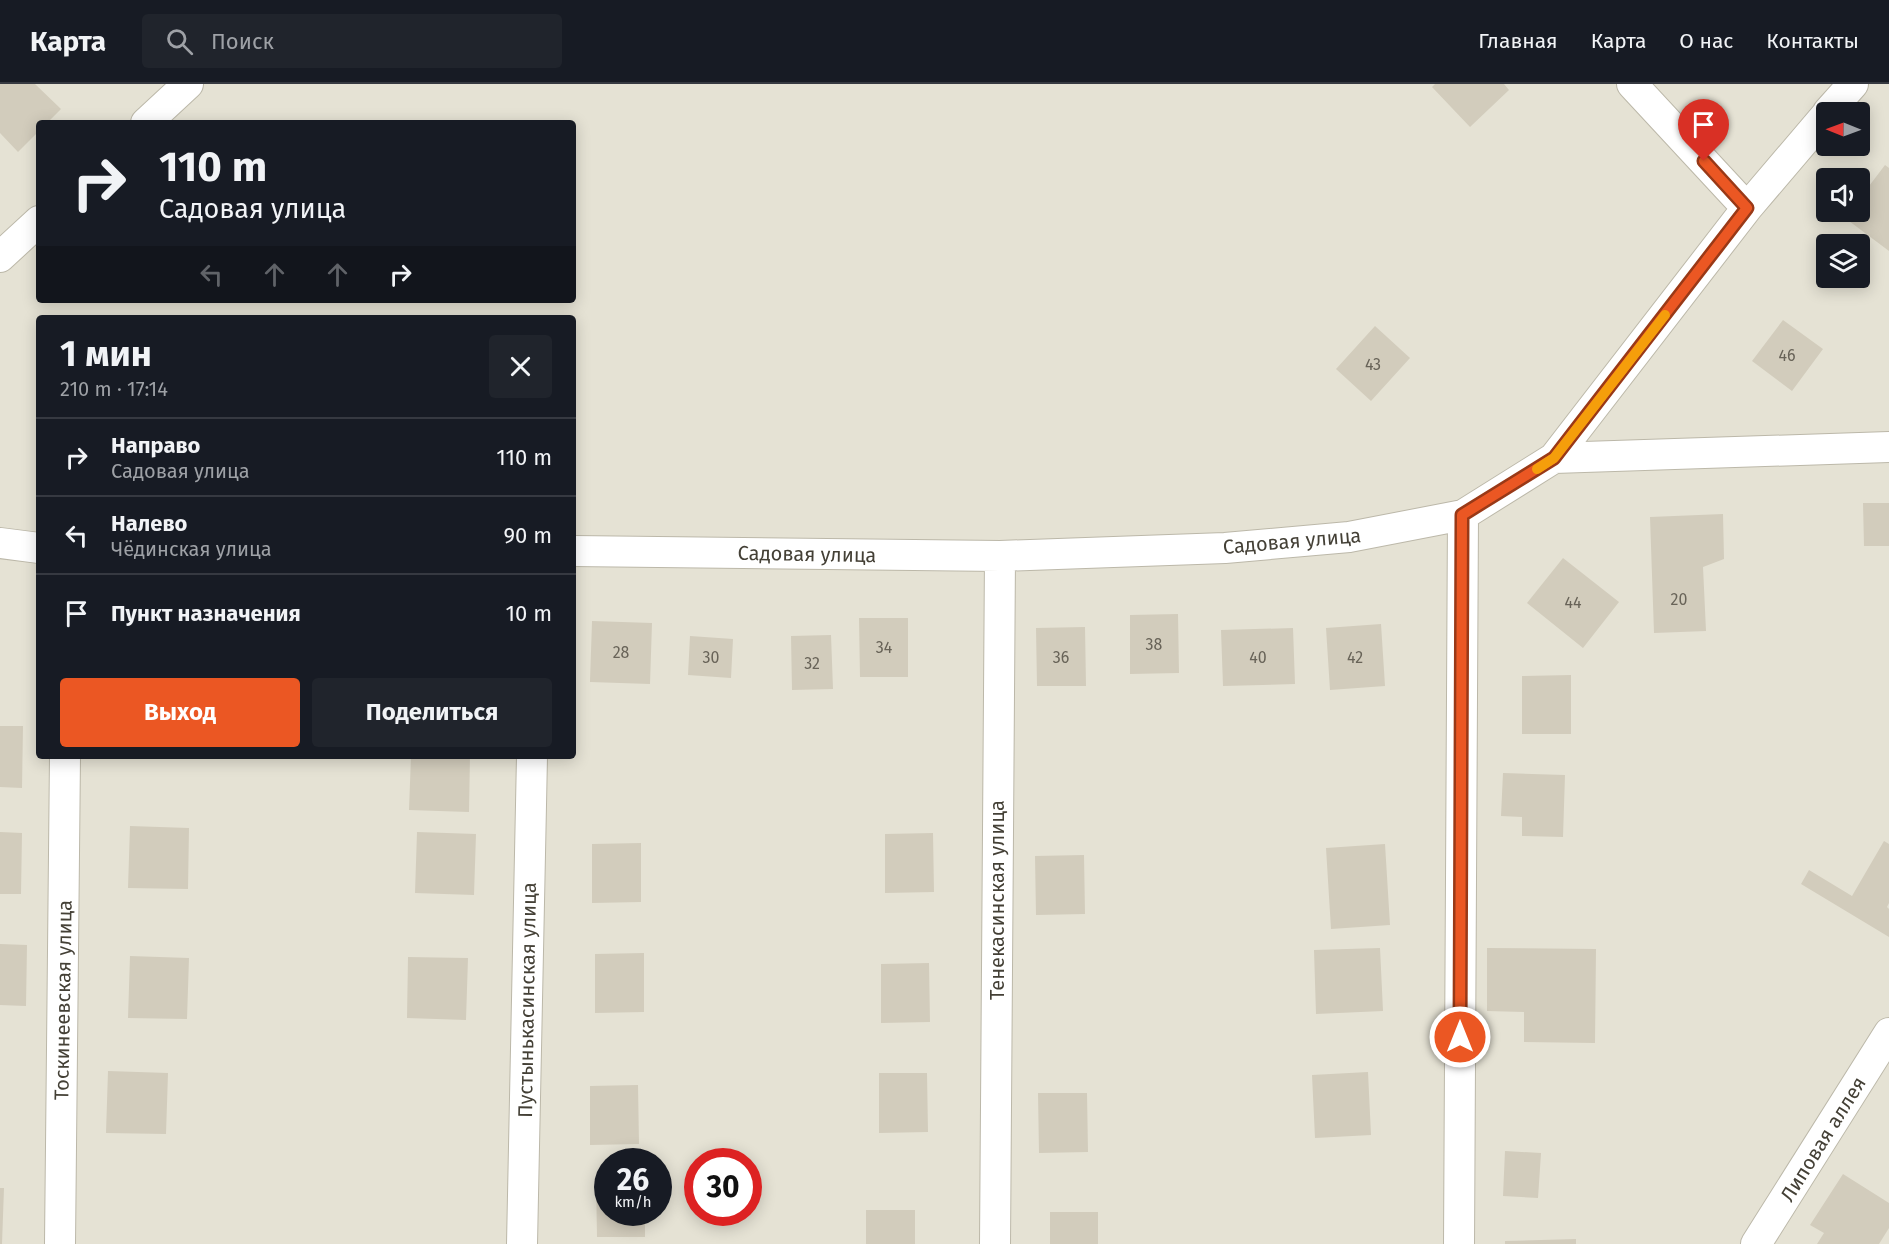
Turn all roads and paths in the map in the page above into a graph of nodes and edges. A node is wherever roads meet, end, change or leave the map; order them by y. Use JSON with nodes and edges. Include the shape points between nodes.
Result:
{"nodes":[{"id":1,"x":188,"y":84,"type":"edge"},
{"id":2,"x":1632,"y":84,"type":"edge"},
{"id":3,"x":1853,"y":84,"type":"edge"},
{"id":4,"x":1837,"y":102,"type":"edge"},
{"id":5,"x":149,"y":120,"type":"edge"},
{"id":6,"x":1816,"y":127,"type":"edge"},
{"id":7,"x":1747,"y":208,"type":"junction"},
{"id":8,"x":36,"y":224,"type":"edge"},
{"id":9,"x":0,"y":257,"type":"edge"},
{"id":10,"x":1889,"y":447,"type":"edge"},
{"id":11,"x":1554,"y":458,"type":"junction"},
{"id":12,"x":1462,"y":515,"type":"junction"},
{"id":13,"x":0,"y":543,"type":"edge"},
{"id":14,"x":36,"y":548,"type":"edge"},
{"id":15,"x":576,"y":551,"type":"edge"},
{"id":16,"x":1000,"y":556,"type":"junction"},
{"id":17,"x":65,"y":759,"type":"edge"},
{"id":18,"x":532,"y":759,"type":"edge"},
{"id":19,"x":1889,"y":1033,"type":"edge"},
{"id":20,"x":60,"y":1244,"type":"edge"},
{"id":21,"x":522,"y":1244,"type":"edge"},
{"id":22,"x":995,"y":1244,"type":"edge"},
{"id":23,"x":1459,"y":1244,"type":"edge"},
{"id":24,"x":1756,"y":1244,"type":"edge"}],
"edges":[{"from":1,"to":5,"type":"street"},
{"from":2,"to":7,"type":"street"},
{"from":3,"to":4,"type":"street","name":"Садовая улица"},
{"from":6,"to":7,"type":"street","name":"Садовая улица"},
{"from":7,"to":11,"type":"street","name":"Садовая улица"},
{"from":8,"to":9,"type":"street"},
{"from":10,"to":11,"type":"street"},
{"from":11,"to":12,"type":"street","name":"Садовая улица"},
{"from":12,"to":16,"type":"street","name":"Садовая улица","via":[[1349,537],[1226,548]]},
{"from":12,"to":23,"type":"street"},
{"from":13,"to":14,"type":"street"},
{"from":15,"to":16,"type":"street","name":"Садовая улица"},
{"from":16,"to":22,"type":"street","name":"Тенекасинская улица"},
{"from":17,"to":20,"type":"street","name":"Тоскинеевская улица"},
{"from":18,"to":21,"type":"street","name":"Пустынькасинская улица"},
{"from":19,"to":24,"type":"street","name":"Липовая аллея"}]}
